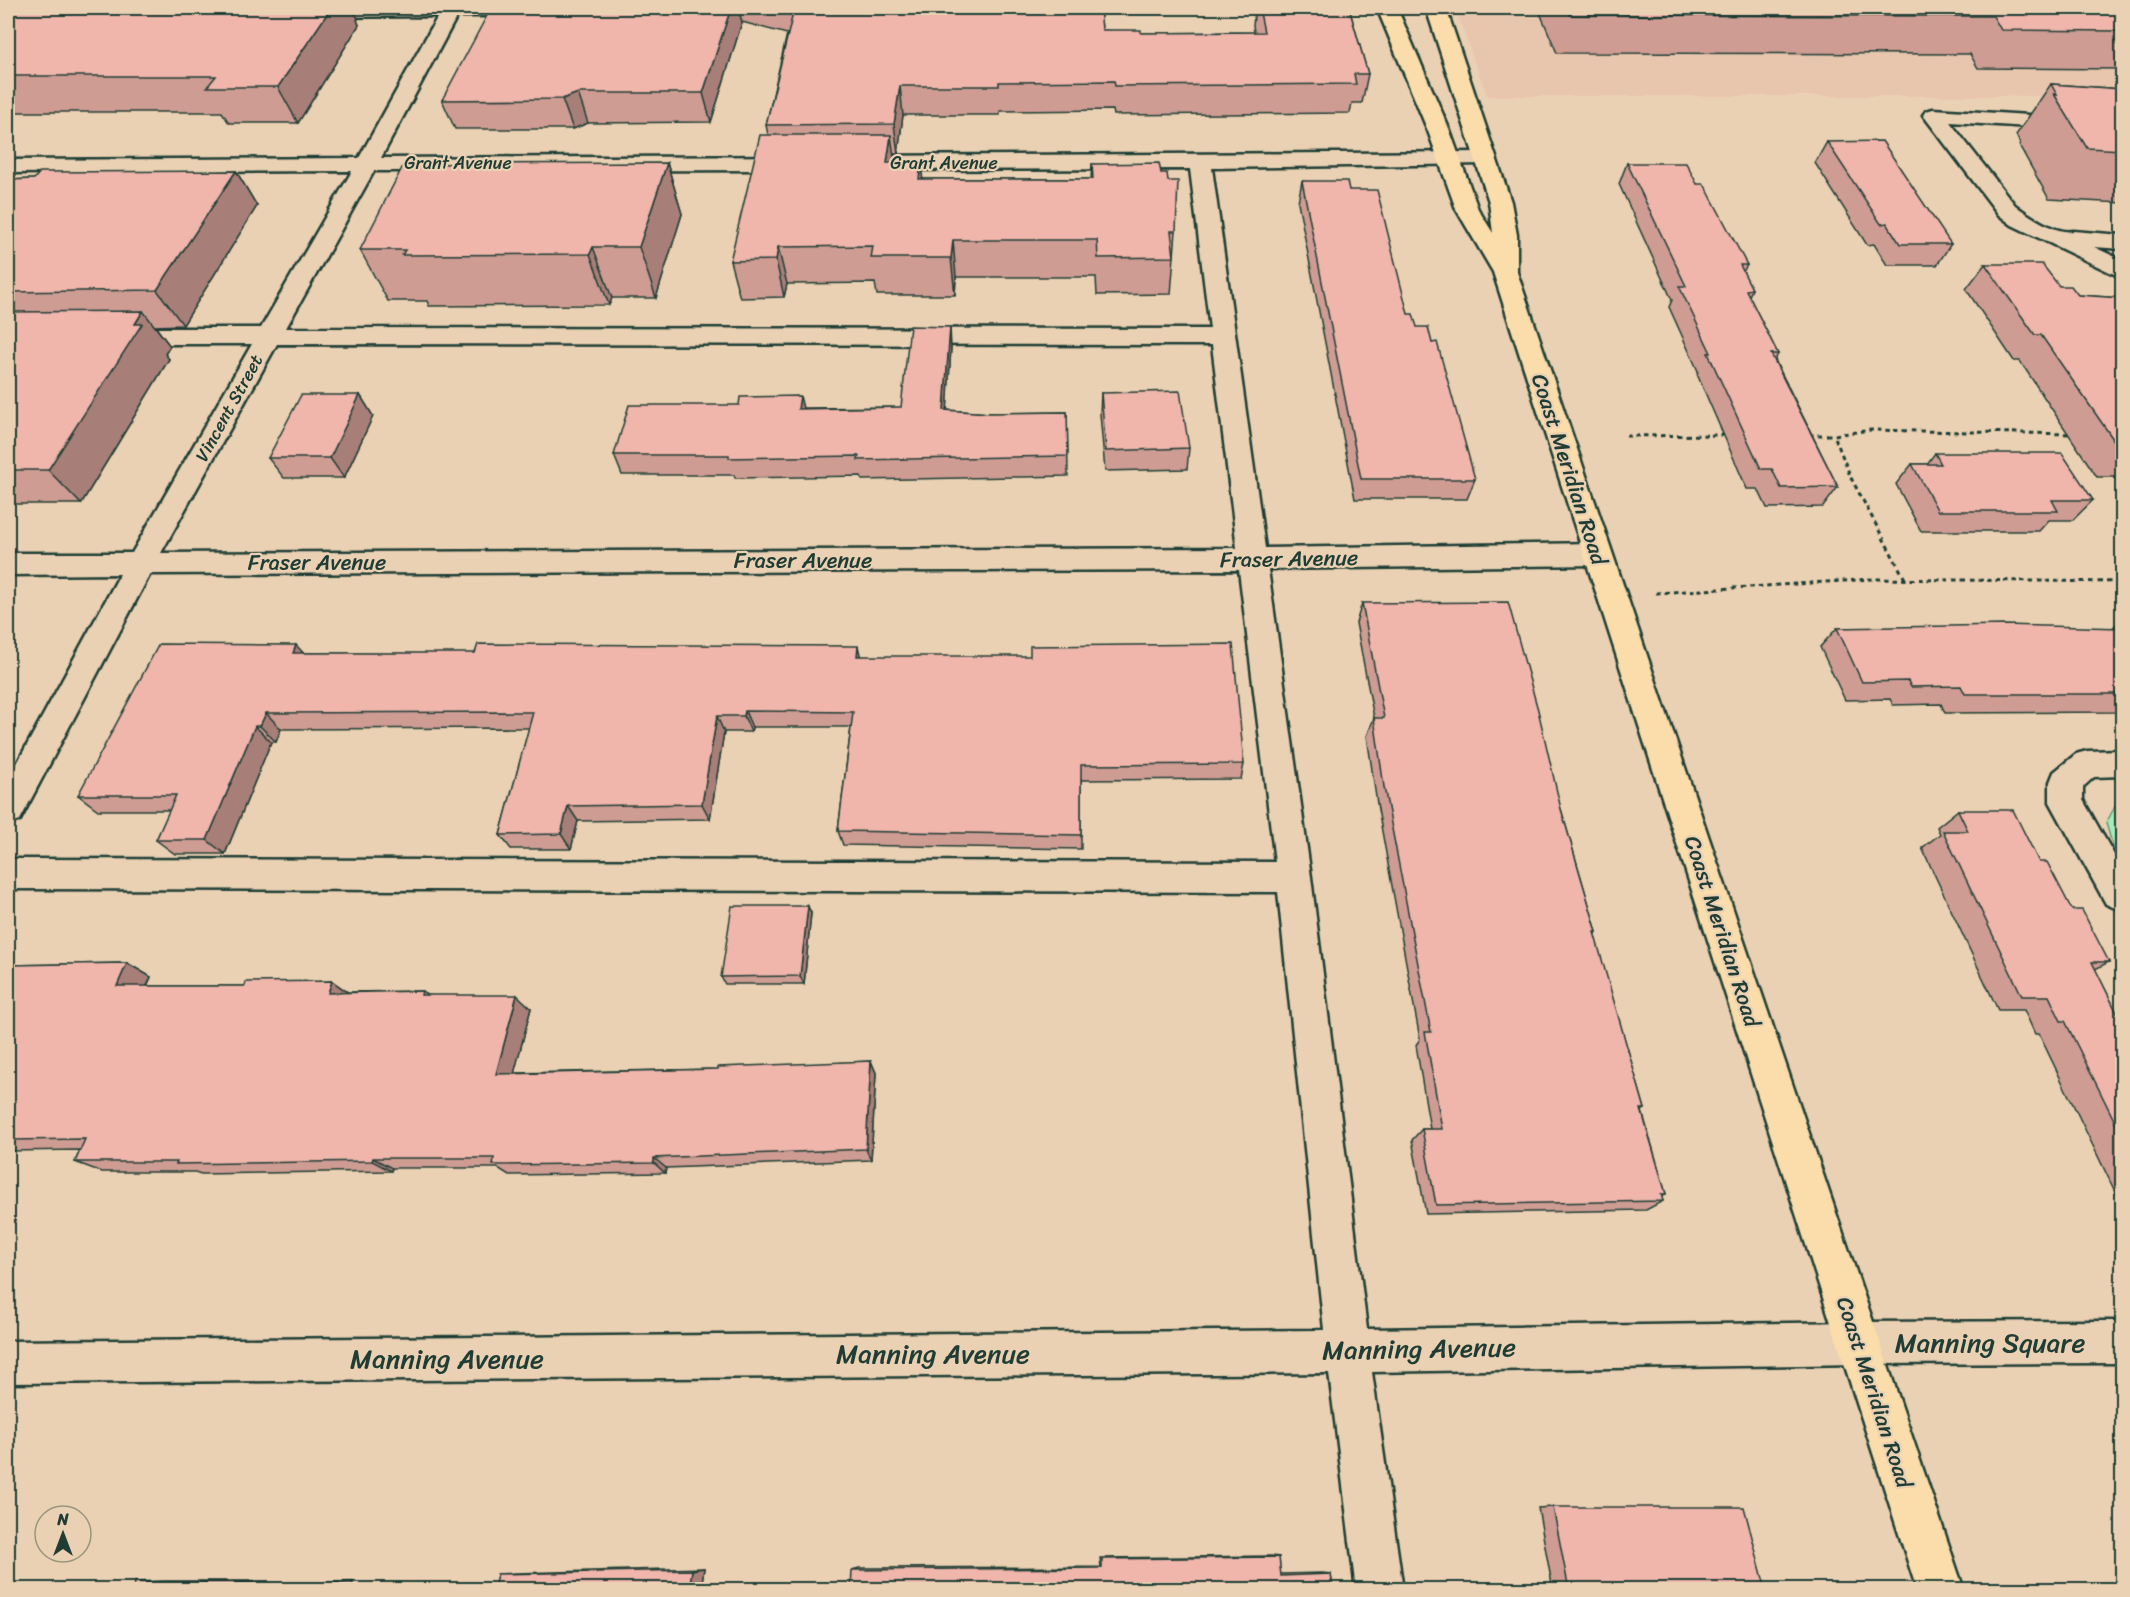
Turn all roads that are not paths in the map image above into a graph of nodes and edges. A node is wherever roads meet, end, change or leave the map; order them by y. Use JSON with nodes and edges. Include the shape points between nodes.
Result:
{"nodes":[{"id":1,"x":1387,"y":8,"type":"edge"},
{"id":2,"x":1436,"y":8,"type":"edge"},
{"id":3,"x":451,"y":9,"type":"edge"},
{"id":4,"x":551,"y":10,"type":"edge"},
{"id":5,"x":295,"y":12,"type":"edge"},
{"id":6,"x":2122,"y":127,"type":"edge"},
{"id":7,"x":1448,"y":158,"type":"junction"},
{"id":8,"x":1485,"y":158,"type":"junction"},
{"id":9,"x":1200,"y":162,"type":"junction"},
{"id":10,"x":367,"y":164,"type":"junction"},
{"id":11,"x":8,"y":166,"type":"edge"},
{"id":12,"x":2059,"y":237,"type":"junction"},
{"id":13,"x":2122,"y":242,"type":"edge"},
{"id":14,"x":2122,"y":269,"type":"edge"},
{"id":15,"x":1505,"y":272,"type":"junction"},
{"id":16,"x":270,"y":335,"type":"junction"},
{"id":17,"x":90,"y":336,"type":"edge"},
{"id":18,"x":1222,"y":337,"type":"junction"},
{"id":19,"x":1598,"y":554,"type":"junction"},
{"id":20,"x":1251,"y":559,"type":"junction"},
{"id":21,"x":141,"y":563,"type":"junction"},
{"id":22,"x":8,"y":564,"type":"edge"},
{"id":23,"x":2122,"y":763,"type":"edge"},
{"id":24,"x":8,"y":810,"type":"edge"},
{"id":25,"x":8,"y":874,"type":"edge"},
{"id":26,"x":1294,"y":878,"type":"junction"},
{"id":27,"x":2122,"y":896,"type":"edge"},
{"id":28,"x":2122,"y":1342,"type":"edge"},
{"id":29,"x":1858,"y":1343,"type":"junction"},
{"id":30,"x":1348,"y":1351,"type":"junction"},
{"id":31,"x":8,"y":1362,"type":"edge"},
{"id":32,"x":1380,"y":1590,"type":"edge"},
{"id":33,"x":1941,"y":1590,"type":"edge"}],
"edges":[{"from":1,"to":7,"type":"main road","name":"Coast Meridian Road"},
{"from":2,"to":8,"type":"main road","name":"Coast Meridian Road"},
{"from":3,"to":4,"type":"street"},
{"from":3,"to":5,"type":"street"},
{"from":3,"to":10,"type":"street","name":"Vincent Street"},
{"from":6,"to":12,"type":"street","via":[[1933,115],[2007,210]]},
{"from":7,"to":8,"type":"street","name":"Grant Avenue"},
{"from":7,"to":9,"type":"street","name":"Grant Avenue"},
{"from":7,"to":15,"type":"main road","name":"Coast Meridian Road","via":[[1467,209]]},
{"from":8,"to":15,"type":"main road","name":"Coast Meridian Road","via":[[1500,202]]},
{"from":9,"to":10,"type":"street","name":"Grant Avenue"},
{"from":9,"to":18,"type":"street"},
{"from":10,"to":11,"type":"street","name":"Grant Avenue"},
{"from":10,"to":16,"type":"street","name":"Vincent Street"},
{"from":12,"to":13,"type":"street"},
{"from":12,"to":14,"type":"street"},
{"from":15,"to":19,"type":"main road","name":"Coast Meridian Road"},
{"from":16,"to":17,"type":"street"},
{"from":16,"to":18,"type":"street"},
{"from":16,"to":21,"type":"street","name":"Vincent Street"},
{"from":18,"to":20,"type":"street"},
{"from":19,"to":20,"type":"street","name":"Fraser Avenue"},
{"from":19,"to":29,"type":"main road","name":"Coast Meridian Road"},
{"from":20,"to":21,"type":"street","name":"Fraser Avenue"},
{"from":20,"to":26,"type":"street"},
{"from":21,"to":22,"type":"street","name":"Fraser Avenue"},
{"from":21,"to":24,"type":"street","name":"Vincent Street"},
{"from":23,"to":27,"type":"street","via":[[2087,764],[2066,782],[2067,802]]},
{"from":25,"to":26,"type":"street"},
{"from":26,"to":30,"type":"street"},
{"from":28,"to":29,"type":"street","name":"Manning Square"},
{"from":29,"to":30,"type":"street","name":"Manning Avenue"},
{"from":29,"to":33,"type":"main road","name":"Coast Meridian Road"},
{"from":30,"to":31,"type":"street","name":"Manning Avenue"},
{"from":30,"to":32,"type":"street"}]}
